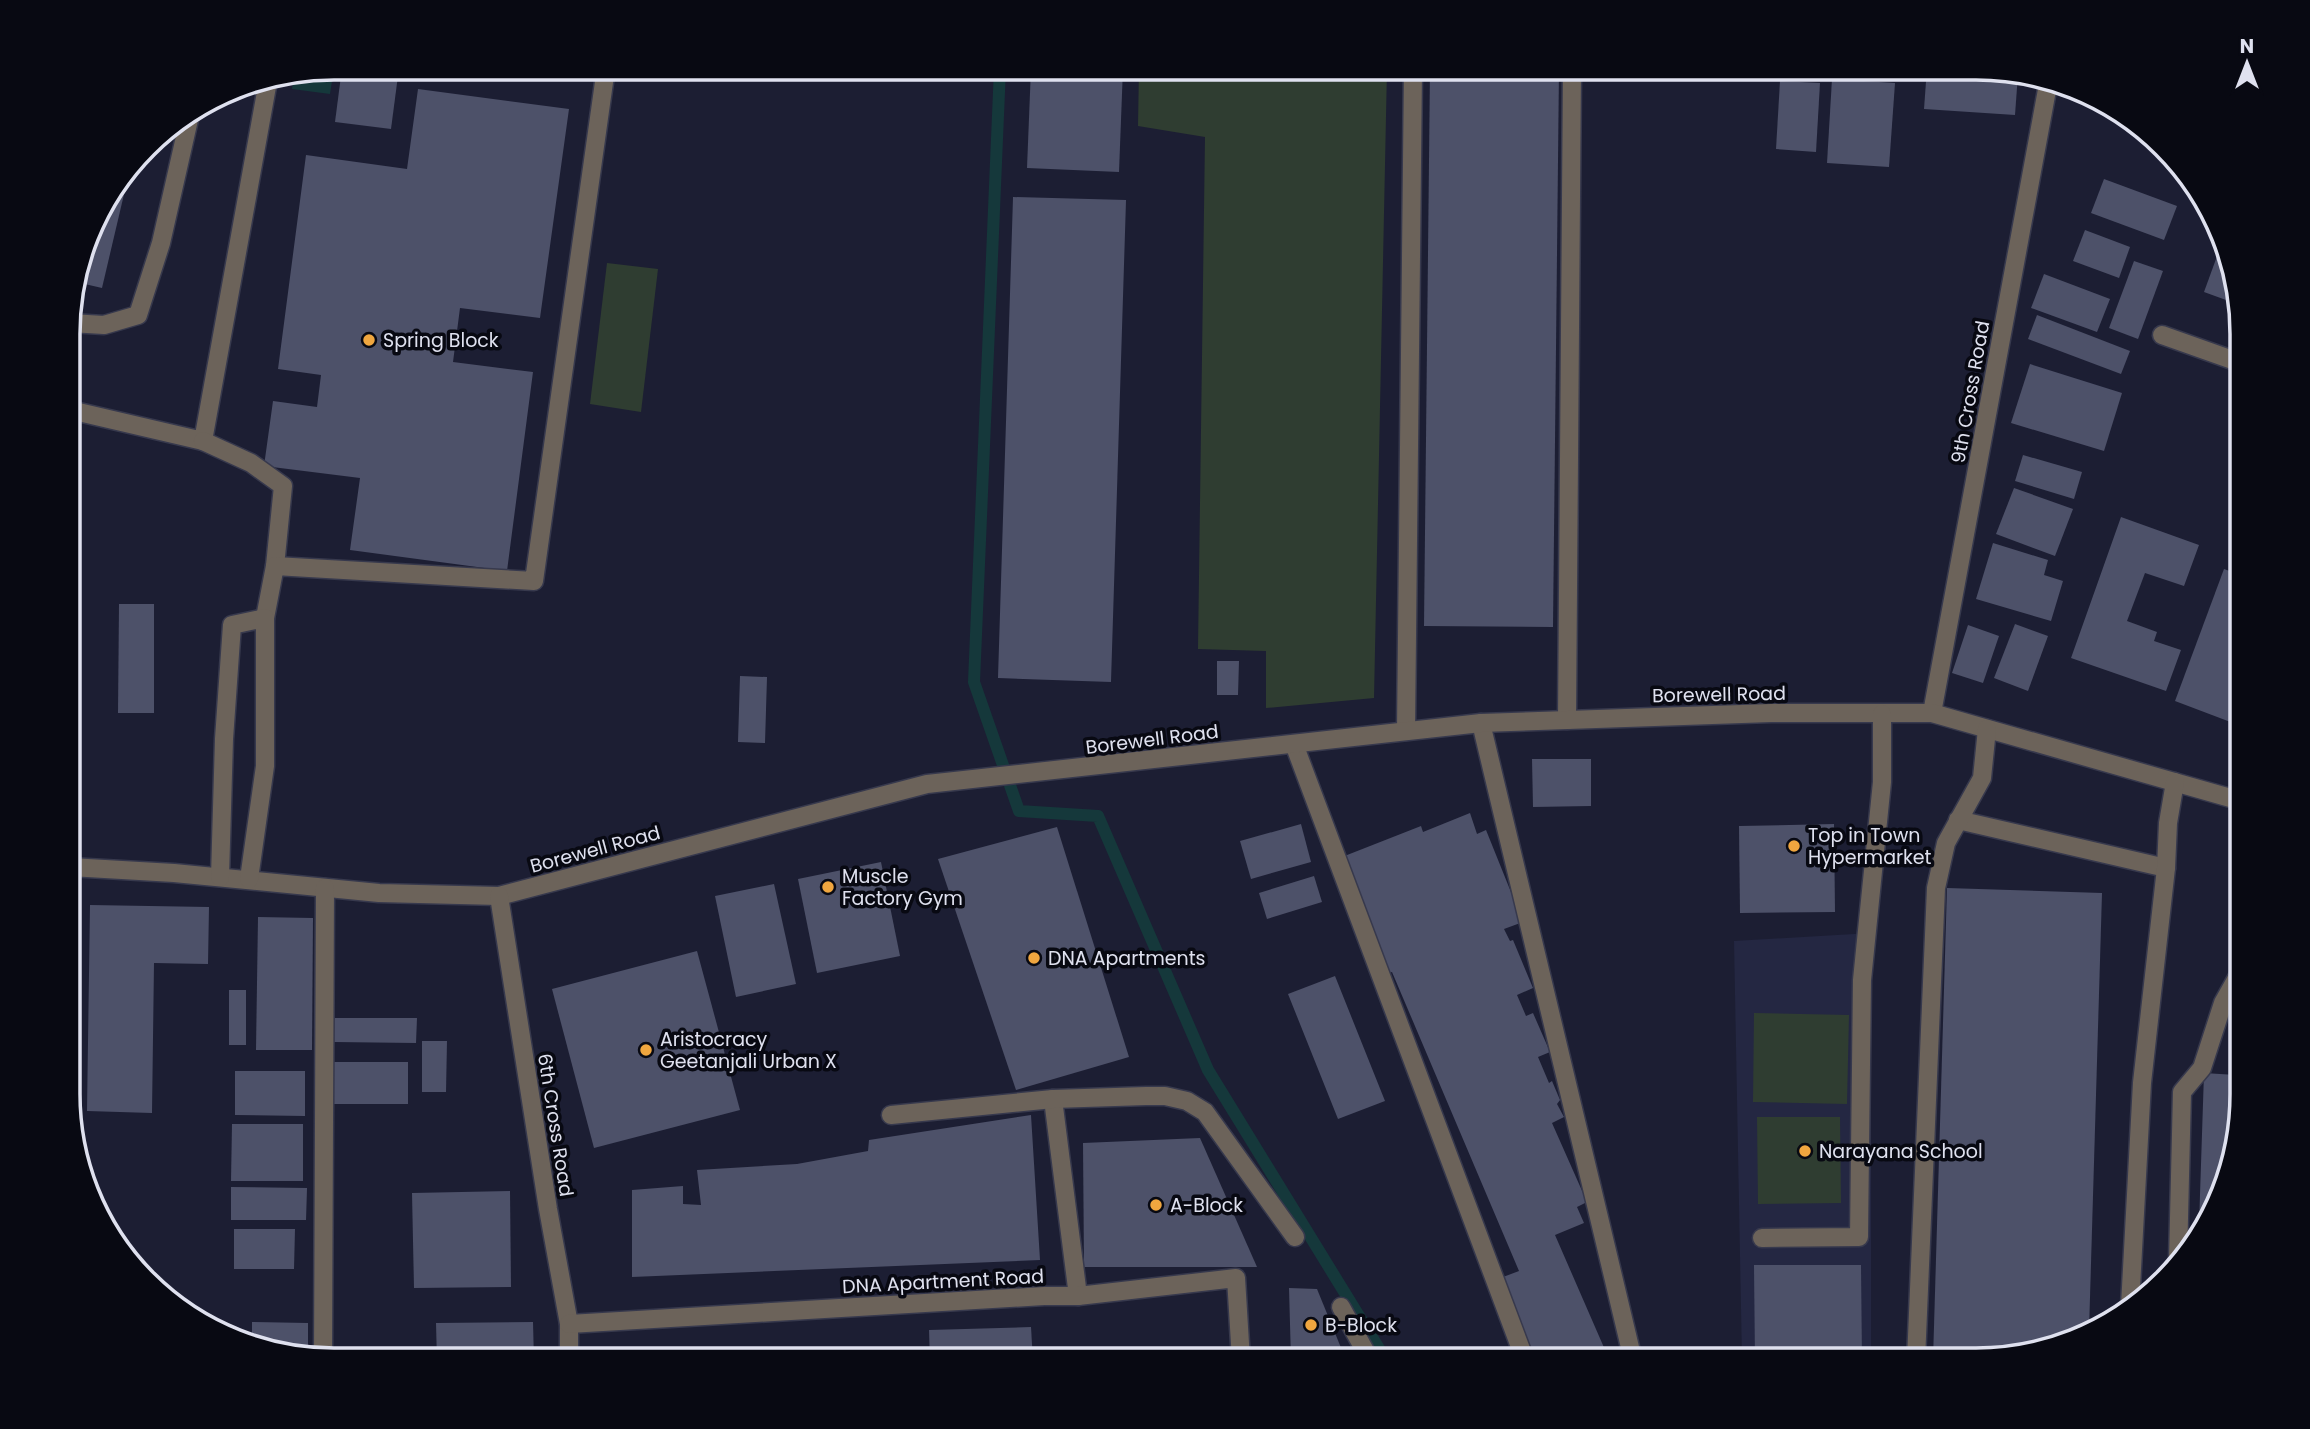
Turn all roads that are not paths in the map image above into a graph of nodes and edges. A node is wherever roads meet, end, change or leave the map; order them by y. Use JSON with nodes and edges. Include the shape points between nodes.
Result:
{"nodes":[{"id":1,"x":604,"y":80,"type":"edge"},
{"id":2,"x":1413,"y":80,"type":"edge"},
{"id":3,"x":1572,"y":80,"type":"edge"},
{"id":4,"x":266,"y":90,"type":"edge"},
{"id":5,"x":2047,"y":91,"type":"edge"},
{"id":6,"x":187,"y":127,"type":"edge"},
{"id":7,"x":81,"y":324,"type":"edge"},
{"id":8,"x":2162,"y":335,"type":"dead end"},
{"id":9,"x":2230,"y":359,"type":"edge"},
{"id":10,"x":80,"y":412,"type":"edge"},
{"id":11,"x":203,"y":441,"type":"junction"},
{"id":12,"x":275,"y":566,"type":"junction"},
{"id":13,"x":265,"y":618,"type":"junction"},
{"id":14,"x":1932,"y":713,"type":"junction"},
{"id":15,"x":1882,"y":714,"type":"junction"},
{"id":16,"x":1567,"y":719,"type":"junction"},
{"id":17,"x":1481,"y":723,"type":"junction"},
{"id":18,"x":1987,"y":729,"type":"junction"},
{"id":19,"x":1405,"y":731,"type":"junction"},
{"id":20,"x":1294,"y":744,"type":"junction"},
{"id":21,"x":2175,"y":782,"type":"junction"},
{"id":22,"x":2230,"y":798,"type":"edge"},
{"id":23,"x":1958,"y":820,"type":"junction"},
{"id":24,"x":80,"y":868,"type":"edge"},
{"id":25,"x":2166,"y":868,"type":"junction"},
{"id":26,"x":220,"y":877,"type":"junction"},
{"id":27,"x":249,"y":879,"type":"junction"},
{"id":28,"x":325,"y":888,"type":"junction"},
{"id":29,"x":499,"y":896,"type":"junction"},
{"id":30,"x":2230,"y":991,"type":"edge"},
{"id":31,"x":1053,"y":1099,"type":"junction"},
{"id":32,"x":891,"y":1115,"type":"dead end"},
{"id":33,"x":1295,"y":1237,"type":"dead end"},
{"id":34,"x":1762,"y":1238,"type":"dead end"},
{"id":35,"x":2178,"y":1247,"type":"edge"},
{"id":36,"x":1078,"y":1296,"type":"junction"},
{"id":37,"x":2131,"y":1296,"type":"edge"},
{"id":38,"x":1341,"y":1307,"type":"dead end"},
{"id":39,"x":569,"y":1324,"type":"junction"},
{"id":40,"x":323,"y":1348,"type":"edge"},
{"id":41,"x":569,"y":1348,"type":"edge"},
{"id":42,"x":1240,"y":1348,"type":"edge"},
{"id":43,"x":1363,"y":1348,"type":"edge"},
{"id":44,"x":1520,"y":1348,"type":"edge"},
{"id":45,"x":1630,"y":1348,"type":"edge"},
{"id":46,"x":1917,"y":1348,"type":"edge"}],
"edges":[{"from":1,"to":12,"type":"street","via":[[534,581]]},
{"from":2,"to":19,"type":"street"},
{"from":3,"to":16,"type":"street"},
{"from":4,"to":11,"type":"street"},
{"from":5,"to":14,"type":"street","name":"9th Cross Road"},
{"from":6,"to":7,"type":"street","via":[[161,243],[138,314],[104,325]]},
{"from":8,"to":9,"type":"street"},
{"from":10,"to":11,"type":"street"},
{"from":11,"to":12,"type":"street","via":[[251,463],[283,486]]},
{"from":12,"to":13,"type":"street"},
{"from":13,"to":26,"type":"street","via":[[232,625]]},
{"from":13,"to":27,"type":"street","via":[[265,766]]},
{"from":14,"to":15,"type":"street","name":"Borewell Road"},
{"from":14,"to":18,"type":"street","name":"Borewell Road"},
{"from":15,"to":16,"type":"street","name":"Borewell Road"},
{"from":15,"to":34,"type":"street","via":[[1882,782],[1862,980],[1859,1237]]},
{"from":16,"to":17,"type":"street","name":"Borewell Road"},
{"from":17,"to":19,"type":"street","name":"Borewell Road"},
{"from":17,"to":45,"type":"street"},
{"from":18,"to":21,"type":"street","name":"Borewell Road"},
{"from":18,"to":23,"type":"street","via":[[1982,778]]},
{"from":19,"to":20,"type":"street","name":"Borewell Road"},
{"from":20,"to":29,"type":"street","name":"Borewell Road","via":[[927,784]]},
{"from":20,"to":44,"type":"street"},
{"from":21,"to":22,"type":"street","name":"Borewell Road"},
{"from":21,"to":25,"type":"street"},
{"from":23,"to":25,"type":"street"},
{"from":23,"to":46,"type":"street","via":[[1946,843],[1936,888]]},
{"from":24,"to":26,"type":"street","name":"Borewell Road"},
{"from":25,"to":37,"type":"street","via":[[2142,1083]]},
{"from":26,"to":27,"type":"street","name":"Borewell Road"},
{"from":27,"to":28,"type":"street","name":"Borewell Road"},
{"from":28,"to":29,"type":"street","name":"Borewell Road"},
{"from":28,"to":40,"type":"street"},
{"from":29,"to":39,"type":"street","name":"6th Cross Road"},
{"from":30,"to":35,"type":"street","via":[[2202,1068],[2182,1092]]},
{"from":31,"to":32,"type":"street"},
{"from":31,"to":33,"type":"street","via":[[1165,1096],[1187,1101],[1205,1112]]},
{"from":31,"to":36,"type":"street"},
{"from":36,"to":39,"type":"street","name":"DNA Apartment Road"},
{"from":36,"to":42,"type":"street","name":"DNA Apartment Road","via":[[1236,1278]]},
{"from":38,"to":43,"type":"street"},
{"from":39,"to":41,"type":"street","name":"6th Cross Road"}]}
